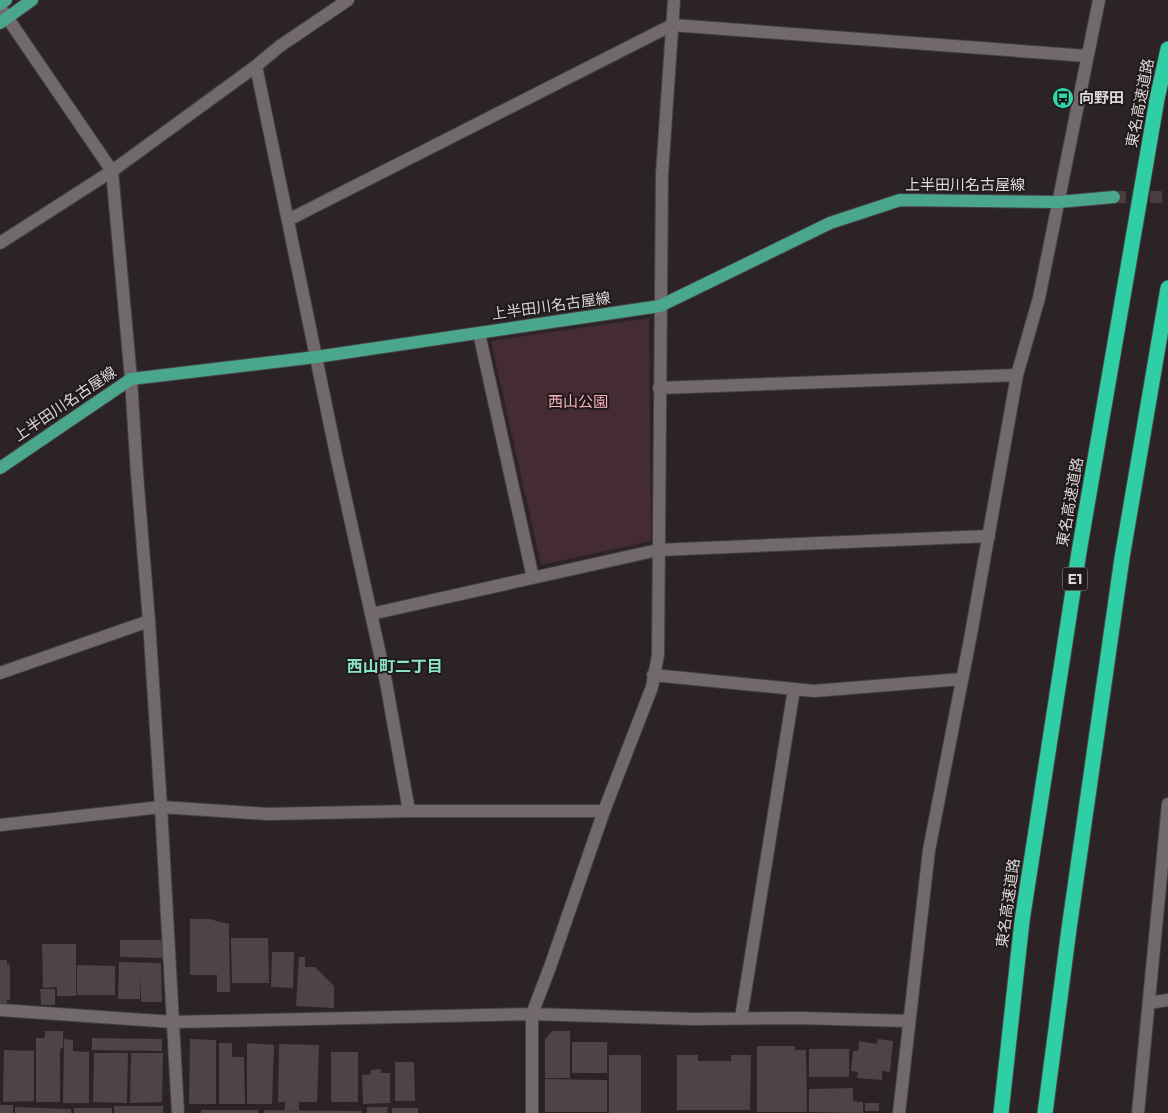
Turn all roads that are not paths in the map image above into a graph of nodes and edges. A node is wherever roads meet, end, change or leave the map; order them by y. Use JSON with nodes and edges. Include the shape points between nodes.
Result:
{"nodes":[{"id":1,"x":6,"y":0,"type":"edge"},
{"id":2,"x":32,"y":0,"type":"edge"},
{"id":3,"x":348,"y":0,"type":"edge"},
{"id":4,"x":674,"y":0,"type":"edge"},
{"id":5,"x":1099,"y":0,"type":"edge"},
{"id":6,"x":0,"y":5,"type":"edge"},
{"id":7,"x":4,"y":20,"type":"edge"},
{"id":8,"x":672,"y":25,"type":"junction"},
{"id":9,"x":1168,"y":48,"type":"edge"},
{"id":10,"x":1087,"y":56,"type":"junction"},
{"id":11,"x":256,"y":66,"type":"junction"},
{"id":12,"x":112,"y":171,"type":"junction"},
{"id":13,"x":1114,"y":197,"type":"tunnel mouth"},
{"id":14,"x":1058,"y":202,"type":"junction"},
{"id":15,"x":288,"y":220,"type":"junction"},
{"id":16,"x":0,"y":243,"type":"edge"},
{"id":17,"x":1168,"y":288,"type":"edge"},
{"id":18,"x":660,"y":306,"type":"junction"},
{"id":19,"x":479,"y":333,"type":"junction"},
{"id":20,"x":316,"y":357,"type":"junction"},
{"id":21,"x":1017,"y":375,"type":"junction"},
{"id":22,"x":131,"y":378,"type":"junction"},
{"id":23,"x":659,"y":388,"type":"junction"},
{"id":24,"x":0,"y":468,"type":"edge"},
{"id":25,"x":989,"y":536,"type":"junction"},
{"id":26,"x":658,"y":550,"type":"junction"},
{"id":27,"x":533,"y":578,"type":"junction"},
{"id":28,"x":371,"y":614,"type":"junction"},
{"id":29,"x":149,"y":621,"type":"junction"},
{"id":30,"x":0,"y":673,"type":"edge"},
{"id":31,"x":653,"y":676,"type":"junction"},
{"id":32,"x":962,"y":679,"type":"junction"},
{"id":33,"x":794,"y":689,"type":"junction"},
{"id":34,"x":1168,"y":804,"type":"edge"},
{"id":35,"x":161,"y":807,"type":"junction"},
{"id":36,"x":409,"y":811,"type":"junction"},
{"id":37,"x":604,"y":811,"type":"junction"},
{"id":38,"x":0,"y":825,"type":"edge"},
{"id":39,"x":1168,"y":1000,"type":"edge"},
{"id":40,"x":1149,"y":1004,"type":"junction"},
{"id":41,"x":0,"y":1010,"type":"edge"},
{"id":42,"x":532,"y":1014,"type":"junction"},
{"id":43,"x":741,"y":1018,"type":"junction"},
{"id":44,"x":908,"y":1021,"type":"junction"},
{"id":45,"x":173,"y":1022,"type":"junction"},
{"id":46,"x":178,"y":1113,"type":"edge"},
{"id":47,"x":532,"y":1113,"type":"edge"},
{"id":48,"x":899,"y":1113,"type":"edge"},
{"id":49,"x":1001,"y":1113,"type":"edge"},
{"id":50,"x":1045,"y":1113,"type":"edge"},
{"id":51,"x":1138,"y":1113,"type":"edge"}],
"edges":[{"from":1,"to":6,"type":"main road"},
{"from":2,"to":7,"type":"main road"},
{"from":3,"to":11,"type":"street"},
{"from":4,"to":8,"type":"street"},
{"from":5,"to":10,"type":"street"},
{"from":6,"to":7,"type":"street"},
{"from":7,"to":12,"type":"street"},
{"from":8,"to":10,"type":"street"},
{"from":8,"to":15,"type":"street"},
{"from":8,"to":18,"type":"street","via":[[662,174]]},
{"from":9,"to":49,"type":"highway","name":"東名高速道路","number":"E1","via":[[1079,552],[1022,921]]},
{"from":10,"to":14,"type":"street"},
{"from":11,"to":12,"type":"street"},
{"from":11,"to":15,"type":"street"},
{"from":12,"to":16,"type":"street"},
{"from":12,"to":22,"type":"street"},
{"from":13,"to":14,"type":"main road","name":"上半田川名古屋線"},
{"from":14,"to":18,"type":"main road","name":"上半田川名古屋線","via":[[900,200],[830,223]]},
{"from":14,"to":21,"type":"street","via":[[1039,298]]},
{"from":15,"to":20,"type":"street"},
{"from":17,"to":50,"type":"highway","via":[[1122,558]]},
{"from":18,"to":19,"type":"main road","name":"上半田川名古屋線"},
{"from":18,"to":23,"type":"street"},
{"from":19,"to":20,"type":"main road","name":"上半田川名古屋線"},
{"from":19,"to":27,"type":"street"},
{"from":20,"to":22,"type":"main road","name":"上半田川名古屋線"},
{"from":20,"to":28,"type":"street"},
{"from":21,"to":23,"type":"street"},
{"from":21,"to":25,"type":"street"},
{"from":22,"to":24,"type":"main road","name":"上半田川名古屋線"},
{"from":22,"to":29,"type":"street"},
{"from":23,"to":26,"type":"street"},
{"from":25,"to":26,"type":"street"},
{"from":25,"to":32,"type":"street"},
{"from":26,"to":27,"type":"street"},
{"from":26,"to":31,"type":"street","via":[[658,655]]},
{"from":27,"to":28,"type":"street"},
{"from":28,"to":36,"type":"street"},
{"from":29,"to":30,"type":"street"},
{"from":29,"to":35,"type":"street"},
{"from":31,"to":33,"type":"street"},
{"from":31,"to":37,"type":"street","via":[[652,687]]},
{"from":32,"to":33,"type":"street","via":[[814,691]]},
{"from":32,"to":44,"type":"street","via":[[929,850]]},
{"from":33,"to":43,"type":"street"},
{"from":34,"to":40,"type":"street"},
{"from":35,"to":36,"type":"street","via":[[268,814]]},
{"from":35,"to":38,"type":"street"},
{"from":35,"to":45,"type":"street"},
{"from":36,"to":37,"type":"street"},
{"from":37,"to":42,"type":"street"},
{"from":39,"to":40,"type":"street"},
{"from":40,"to":51,"type":"street"},
{"from":41,"to":45,"type":"street"},
{"from":42,"to":43,"type":"street"},
{"from":42,"to":45,"type":"street"},
{"from":42,"to":47,"type":"street"},
{"from":43,"to":44,"type":"street"},
{"from":44,"to":48,"type":"street"},
{"from":45,"to":46,"type":"street"}]}
